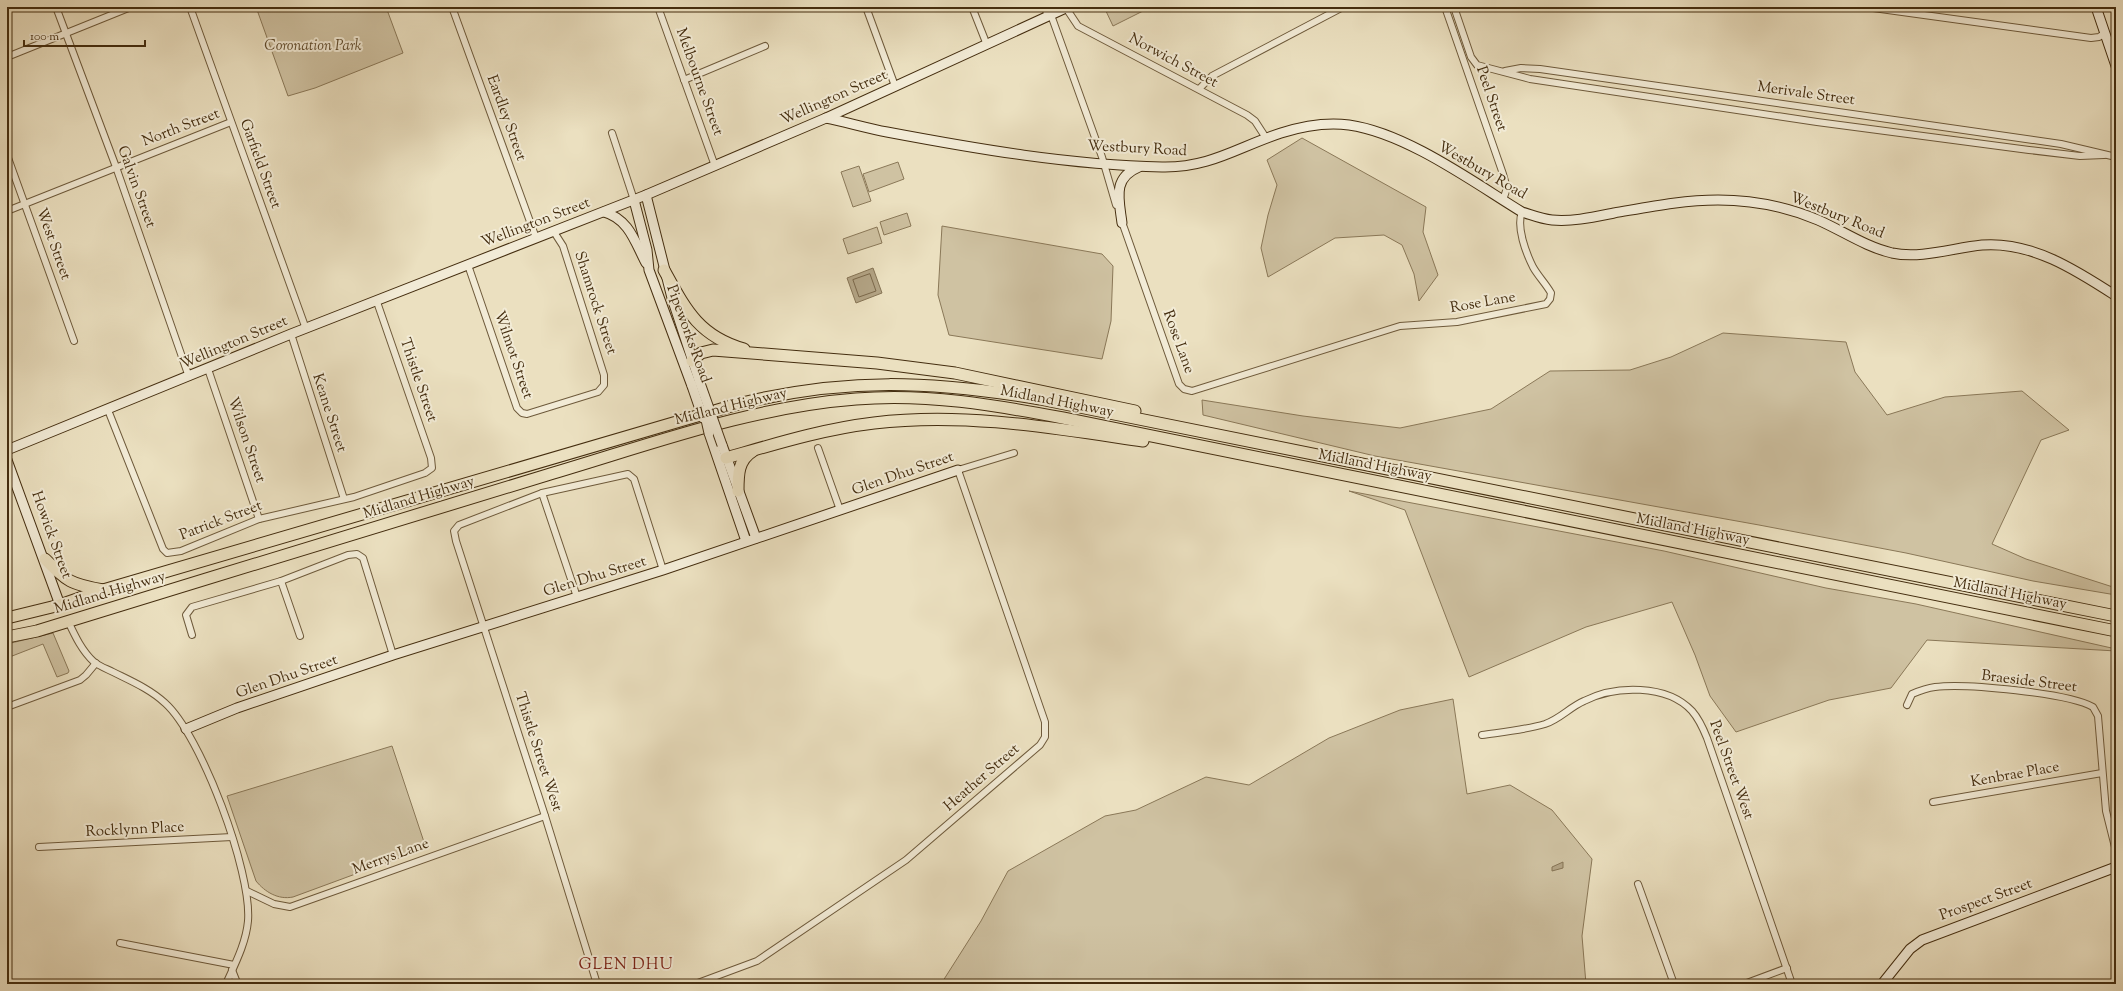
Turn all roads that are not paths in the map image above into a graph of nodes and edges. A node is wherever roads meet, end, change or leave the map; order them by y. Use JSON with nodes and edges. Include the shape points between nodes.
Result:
{"nodes":[{"id":1,"x":56,"y":7,"type":"edge"},
{"id":2,"x":131,"y":7,"type":"edge"},
{"id":3,"x":190,"y":7,"type":"edge"},
{"id":4,"x":452,"y":7,"type":"edge"},
{"id":5,"x":658,"y":7,"type":"edge"},
{"id":6,"x":866,"y":7,"type":"edge"},
{"id":7,"x":972,"y":7,"type":"edge"},
{"id":8,"x":1044,"y":7,"type":"edge"},
{"id":9,"x":1067,"y":7,"type":"edge"},
{"id":10,"x":1343,"y":7,"type":"edge"},
{"id":11,"x":1445,"y":7,"type":"edge"},
{"id":12,"x":1454,"y":7,"type":"edge"},
{"id":13,"x":1866,"y":7,"type":"edge"},
{"id":14,"x":2096,"y":7,"type":"edge"},
{"id":15,"x":1050,"y":16,"type":"junction"},
{"id":16,"x":66,"y":33,"type":"junction"},
{"id":17,"x":2105,"y":33,"type":"junction"},
{"id":18,"x":986,"y":45,"type":"junction"},
{"id":19,"x":765,"y":46,"type":"dead end"},
{"id":20,"x":7,"y":57,"type":"edge"},
{"id":21,"x":2116,"y":66,"type":"edge"},
{"id":22,"x":1502,"y":72,"type":"junction"},
{"id":23,"x":684,"y":80,"type":"junction"},
{"id":24,"x":895,"y":86,"type":"junction"},
{"id":25,"x":1199,"y":89,"type":"junction"},
{"id":26,"x":826,"y":118,"type":"junction"},
{"id":27,"x":231,"y":122,"type":"junction"},
{"id":28,"x":612,"y":133,"type":"dead end"},
{"id":29,"x":1266,"y":138,"type":"junction"},
{"id":30,"x":7,"y":155,"type":"edge"},
{"id":31,"x":2104,"y":155,"type":"junction"},
{"id":32,"x":2116,"y":157,"type":"edge"},
{"id":33,"x":1104,"y":163,"type":"junction"},
{"id":34,"x":715,"y":166,"type":"junction"},
{"id":35,"x":1140,"y":166,"type":"junction"},
{"id":36,"x":116,"y":167,"type":"junction"},
{"id":37,"x":646,"y":195,"type":"junction"},
{"id":38,"x":634,"y":200,"type":"junction"},
{"id":39,"x":1503,"y":200,"type":"junction"},
{"id":40,"x":25,"y":204,"type":"junction"},
{"id":41,"x":7,"y":211,"type":"edge"},
{"id":42,"x":604,"y":212,"type":"junction"},
{"id":43,"x":1522,"y":212,"type":"junction"},
{"id":44,"x":1122,"y":223,"type":"junction"},
{"id":45,"x":554,"y":232,"type":"junction"},
{"id":46,"x":536,"y":238,"type":"junction"},
{"id":47,"x":468,"y":265,"type":"junction"},
{"id":48,"x":664,"y":270,"type":"junction"},
{"id":49,"x":650,"y":272,"type":"junction"},
{"id":50,"x":2116,"y":296,"type":"edge"},
{"id":51,"x":377,"y":302,"type":"junction"},
{"id":52,"x":306,"y":329,"type":"junction"},
{"id":53,"x":291,"y":334,"type":"junction"},
{"id":54,"x":74,"y":341,"type":"dead end"},
{"id":55,"x":768,"y":354,"type":"junction"},
{"id":56,"x":692,"y":360,"type":"junction"},
{"id":57,"x":208,"y":369,"type":"junction"},
{"id":58,"x":189,"y":377,"type":"junction"},
{"id":59,"x":604,"y":384,"type":"joint"},
{"id":60,"x":696,"y":384,"type":"junction"},
{"id":61,"x":108,"y":410,"type":"junction"},
{"id":62,"x":718,"y":446,"type":"junction"},
{"id":63,"x":1279,"y":447,"type":"junction"},
{"id":64,"x":757,"y":448,"type":"junction"},
{"id":65,"x":818,"y":448,"type":"dead end"},
{"id":66,"x":7,"y":450,"type":"edge"},
{"id":67,"x":1014,"y":453,"type":"dead end"},
{"id":68,"x":1236,"y":454,"type":"junction"},
{"id":69,"x":722,"y":459,"type":"junction"},
{"id":70,"x":7,"y":460,"type":"edge"},
{"id":71,"x":432,"y":468,"type":"joint"},
{"id":72,"x":958,"y":470,"type":"junction"},
{"id":73,"x":738,"y":491,"type":"junction"},
{"id":74,"x":542,"y":493,"type":"junction"},
{"id":75,"x":344,"y":499,"type":"junction"},
{"id":76,"x":840,"y":510,"type":"junction"},
{"id":77,"x":259,"y":519,"type":"junction"},
{"id":78,"x":756,"y":538,"type":"junction"},
{"id":79,"x":746,"y":541,"type":"junction"},
{"id":80,"x":44,"y":559,"type":"junction"},
{"id":81,"x":663,"y":570,"type":"junction"},
{"id":82,"x":281,"y":581,"type":"junction"},
{"id":83,"x":103,"y":590,"type":"junction"},
{"id":84,"x":577,"y":597,"type":"junction"},
{"id":85,"x":60,"y":605,"type":"junction"},
{"id":86,"x":2116,"y":616,"type":"edge"},
{"id":87,"x":7,"y":618,"type":"edge"},
{"id":88,"x":68,"y":621,"type":"junction"},
{"id":89,"x":484,"y":626,"type":"junction"},
{"id":90,"x":2116,"y":631,"type":"edge"},
{"id":91,"x":192,"y":635,"type":"dead end"},
{"id":92,"x":300,"y":636,"type":"dead end"},
{"id":93,"x":7,"y":637,"type":"edge"},
{"id":94,"x":393,"y":655,"type":"junction"},
{"id":95,"x":96,"y":663,"type":"junction"},
{"id":96,"x":1905,"y":690,"type":"dead end"},
{"id":97,"x":1912,"y":694,"type":"junction"},
{"id":98,"x":1907,"y":705,"type":"dead end"},
{"id":99,"x":7,"y":707,"type":"edge"},
{"id":100,"x":186,"y":729,"type":"junction"},
{"id":101,"x":1482,"y":735,"type":"dead end"},
{"id":102,"x":2102,"y":773,"type":"junction"},
{"id":103,"x":1933,"y":802,"type":"dead end"},
{"id":104,"x":545,"y":816,"type":"junction"},
{"id":105,"x":232,"y":837,"type":"junction"},
{"id":106,"x":39,"y":847,"type":"dead end"},
{"id":107,"x":2116,"y":851,"type":"edge"},
{"id":108,"x":2116,"y":867,"type":"edge"},
{"id":109,"x":1638,"y":884,"type":"dead end"},
{"id":110,"x":247,"y":891,"type":"junction"},
{"id":111,"x":120,"y":943,"type":"dead end"},
{"id":112,"x":233,"y":968,"type":"junction"},
{"id":113,"x":1786,"y":968,"type":"junction"},
{"id":114,"x":709,"y":982,"type":"edge"},
{"id":115,"x":226,"y":984,"type":"edge"},
{"id":116,"x":236,"y":984,"type":"edge"},
{"id":117,"x":597,"y":984,"type":"edge"},
{"id":118,"x":695,"y":984,"type":"edge"},
{"id":119,"x":1674,"y":984,"type":"edge"},
{"id":120,"x":1744,"y":984,"type":"edge"},
{"id":121,"x":1792,"y":984,"type":"edge"},
{"id":122,"x":1882,"y":984,"type":"edge"}],
"edges":[{"from":1,"to":16,"type":"street","name":"Galvin Street"},
{"from":2,"to":16,"type":"street"},
{"from":3,"to":27,"type":"street","name":"Garfield Street"},
{"from":4,"to":46,"type":"street","name":"Eardley Street"},
{"from":5,"to":23,"type":"street","name":"Melbourne Street"},
{"from":6,"to":24,"type":"street"},
{"from":7,"to":18,"type":"street"},
{"from":8,"to":15,"type":"street","name":"Rose Lane"},
{"from":9,"to":15,"type":"main road","name":"Wellington Street"},
{"from":9,"to":25,"type":"street","name":"Norwich Street","via":[[1078,26]]},
{"from":10,"to":25,"type":"street","via":[[1212,76]]},
{"from":11,"to":39,"type":"street","name":"Peel Street","via":[[1503,174],[1507,188]]},
{"from":12,"to":22,"type":"street","name":"Merivale Street","via":[[1473,61],[1481,67]]},
{"from":13,"to":17,"type":"street","via":[[2091,38]]},
{"from":14,"to":17,"type":"main road"},
{"from":15,"to":18,"type":"main road","name":"Wellington Street"},
{"from":15,"to":33,"type":"street","name":"Rose Lane"},
{"from":16,"to":20,"type":"street"},
{"from":16,"to":36,"type":"street","name":"Galvin Street"},
{"from":17,"to":21,"type":"main road"},
{"from":18,"to":24,"type":"main road","name":"Wellington Street"},
{"from":19,"to":23,"type":"street"},
{"from":22,"to":31,"type":"street","name":"Merivale Street","via":[[1542,82],[1825,123],[2068,155]]},
{"from":22,"to":31,"type":"street","name":"Merivale Street","via":[[1521,68],[1540,69],[2046,141]]},
{"from":23,"to":34,"type":"street","name":"Melbourne Street"},
{"from":24,"to":26,"type":"main road","name":"Wellington Street"},
{"from":25,"to":29,"type":"street","name":"Norwich Street","via":[[1254,119]]},
{"from":26,"to":33,"type":"main road","name":"Westbury Road","via":[[958,145]]},
{"from":26,"to":34,"type":"main road","name":"Wellington Street"},
{"from":27,"to":36,"type":"street","name":"North Street"},
{"from":27,"to":52,"type":"street","name":"Garfield Street"},
{"from":28,"to":38,"type":"street","name":"Pipeworks Road"},
{"from":29,"to":35,"type":"main road","name":"Westbury Road","via":[[1205,163],[1187,166]]},
{"from":29,"to":39,"type":"main road","name":"Westbury Road","via":[[1312,125],[1337,124],[1363,128],[1407,145]]},
{"from":30,"to":40,"type":"street","name":"West Street"},
{"from":31,"to":32,"type":"street","name":"Merivale Street"},
{"from":33,"to":35,"type":"main road","name":"Westbury Road"},
{"from":33,"to":44,"type":"street","name":"Rose Lane"},
{"from":34,"to":37,"type":"main road","name":"Wellington Street"},
{"from":35,"to":44,"type":"main road","via":[[1127,173],[1120,184]]},
{"from":36,"to":40,"type":"street","name":"North Street"},
{"from":36,"to":58,"type":"street","name":"Galvin Street"},
{"from":37,"to":38,"type":"main road","name":"Wellington Street"},
{"from":37,"to":48,"type":"main road","name":"Pipeworks Road"},
{"from":38,"to":42,"type":"main road","name":"Wellington Street"},
{"from":38,"to":49,"type":"main road","name":"Pipeworks Road"},
{"from":39,"to":43,"type":"main road","name":"Westbury Road"},
{"from":40,"to":41,"type":"street","name":"North Street"},
{"from":40,"to":54,"type":"street","name":"West Street"},
{"from":42,"to":45,"type":"main road","name":"Wellington Street"},
{"from":42,"to":49,"type":"main road","via":[[617,216],[624,223]]},
{"from":43,"to":44,"type":"street","name":"Rose Lane","via":[[1521,232],[1530,260],[1551,293],[1546,304],[1457,322],[1400,326],[1203,388],[1187,390],[1181,387],[1177,379]]},
{"from":43,"to":50,"type":"main road","name":"Westbury Road","via":[[1562,220],[1680,201],[1746,201],[1799,213],[1873,247],[1895,254],[1925,254],[1995,244],[2028,249]]},
{"from":45,"to":46,"type":"main road","name":"Wellington Street"},
{"from":45,"to":59,"type":"street","name":"Shamrock Street","via":[[563,246],[582,303],[604,375]]},
{"from":46,"to":47,"type":"main road","name":"Wellington Street"},
{"from":47,"to":51,"type":"main road","name":"Wellington Street"},
{"from":47,"to":59,"type":"street","name":"Wilmot Street","via":[[517,408],[522,413],[527,414],[598,392]]},
{"from":48,"to":49,"type":"main road"},
{"from":48,"to":55,"type":"highway","via":[[683,305],[703,328],[729,344]]},
{"from":48,"to":56,"type":"main road","name":"Pipeworks Road"},
{"from":49,"to":60,"type":"main road","name":"Pipeworks Road"},
{"from":51,"to":52,"type":"main road","name":"Wellington Street"},
{"from":51,"to":71,"type":"street","name":"Thistle Street","via":[[431,458]]},
{"from":52,"to":53,"type":"main road","name":"Wellington Street"},
{"from":53,"to":57,"type":"main road","name":"Wellington Street"},
{"from":53,"to":75,"type":"street","name":"Keane Street"},
{"from":55,"to":56,"type":"highway","via":[[708,351]]},
{"from":55,"to":63,"type":"highway","via":[[877,363],[978,377],[1185,421]]},
{"from":56,"to":60,"type":"main road","name":"Pipeworks Road"},
{"from":57,"to":58,"type":"main road","name":"Wellington Street"},
{"from":57,"to":77,"type":"street","name":"Wilson Street"},
{"from":58,"to":61,"type":"main road","name":"Wellington Street"},
{"from":60,"to":62,"type":"main road","name":"Pipeworks Road","bridge":true},
{"from":60,"to":62,"type":"main road","name":"Pipeworks Road","bridge":true,"via":[[709,433]]},
{"from":61,"to":66,"type":"main road","name":"Wellington Street"},
{"from":61,"to":77,"type":"street","name":"Patrick Street","via":[[163,549],[167,553],[188,548]]},
{"from":62,"to":69,"type":"main road","name":"Pipeworks Road"},
{"from":63,"to":83,"type":"highway","name":"Midland Highway","via":[[973,389],[901,384],[819,388],[738,404]]},
{"from":63,"to":86,"type":"highway","name":"Midland Highway"},
{"from":64,"to":68,"type":"highway","via":[[848,426],[902,420],[956,419],[1014,424]]},
{"from":64,"to":69,"type":"highway"},
{"from":64,"to":73,"type":"highway","via":[[740,466]]},
{"from":65,"to":76,"type":"street"},
{"from":67,"to":72,"type":"street","name":"Glen Dhu Street"},
{"from":68,"to":88,"type":"highway","name":"Midland Highway","via":[[1063,418],[959,401],[882,398],[814,403],[763,412],[694,430]]},
{"from":68,"to":90,"type":"highway","name":"Midland Highway"},
{"from":69,"to":73,"type":"main road","name":"Pipeworks Road"},
{"from":69,"to":79,"type":"main road","name":"Pipeworks Road"},
{"from":70,"to":80,"type":"main road","name":"Howick Street"},
{"from":71,"to":75,"type":"street","name":"Patrick Street"},
{"from":72,"to":76,"type":"main road","name":"Glen Dhu Street"},
{"from":72,"to":114,"type":"street","name":"Heather Street","via":[[1045,722],[1045,737],[1040,745],[906,860],[757,961]]},
{"from":73,"to":78,"type":"main road","name":"Pipeworks Road"},
{"from":74,"to":81,"type":"street","via":[[623,474],[632,475]]},
{"from":74,"to":84,"type":"street"},
{"from":74,"to":89,"type":"street","name":"Thistle Street West","via":[[459,524],[455,529],[456,542]]},
{"from":75,"to":77,"type":"street","name":"Patrick Street"},
{"from":76,"to":78,"type":"main road","name":"Glen Dhu Street"},
{"from":78,"to":79,"type":"main road","name":"Glen Dhu Street"},
{"from":79,"to":81,"type":"main road","name":"Glen Dhu Street"},
{"from":80,"to":83,"type":"highway","via":[[69,582]]},
{"from":80,"to":85,"type":"main road","name":"Howick Street"},
{"from":81,"to":84,"type":"main road","name":"Glen Dhu Street"},
{"from":82,"to":91,"type":"street","via":[[192,607],[186,615]]},
{"from":82,"to":92,"type":"street"},
{"from":82,"to":94,"type":"street","via":[[348,556],[360,555]]},
{"from":83,"to":85,"type":"highway","name":"Midland Highway"},
{"from":84,"to":89,"type":"main road","name":"Glen Dhu Street"},
{"from":85,"to":87,"type":"highway","name":"Midland Highway"},
{"from":85,"to":88,"type":"highway","name":"Howick Street"},
{"from":88,"to":93,"type":"highway","name":"Midland Highway"},
{"from":88,"to":95,"type":"street","via":[[78,641]]},
{"from":89,"to":94,"type":"main road","name":"Glen Dhu Street"},
{"from":89,"to":104,"type":"street","name":"Thistle Street West"},
{"from":94,"to":100,"type":"main road","name":"Glen Dhu Street","via":[[237,708]]},
{"from":95,"to":99,"type":"street","via":[[80,680]]},
{"from":95,"to":100,"type":"street","via":[[159,697],[172,709]]},
{"from":96,"to":97,"type":"street"},
{"from":97,"to":98,"type":"street"},
{"from":97,"to":102,"type":"street","name":"Braeside Street","via":[[1937,686],[1992,688],[2084,702],[2093,707],[2098,716]]},
{"from":100,"to":105,"type":"street","via":[[215,791]]},
{"from":101,"to":113,"type":"street","name":"Peel Street West","via":[[1545,724],[1556,720],[1584,700],[1626,690],[1654,692],[1692,711],[1707,738]]},
{"from":102,"to":103,"type":"street","name":"Kenbrae Place"},
{"from":102,"to":107,"type":"street","name":"Braeside Street","via":[[2106,811]]},
{"from":104,"to":110,"type":"street","name":"Merrys Lane","via":[[290,906],[274,904]]},
{"from":104,"to":117,"type":"street","name":"Thistle Street West"},
{"from":105,"to":106,"type":"street","name":"Rocklynn Place"},
{"from":105,"to":110,"type":"street"},
{"from":108,"to":122,"type":"main road","name":"Prospect Street","via":[[1922,940],[1910,949]]},
{"from":109,"to":119,"type":"street"},
{"from":110,"to":112,"type":"street","via":[[248,922]]},
{"from":111,"to":112,"type":"street"},
{"from":112,"to":115,"type":"street"},
{"from":112,"to":116,"type":"street"},
{"from":113,"to":120,"type":"street"},
{"from":113,"to":121,"type":"street","name":"Peel Street West"},
{"from":114,"to":118,"type":"street","name":"Heather Street"}]}
